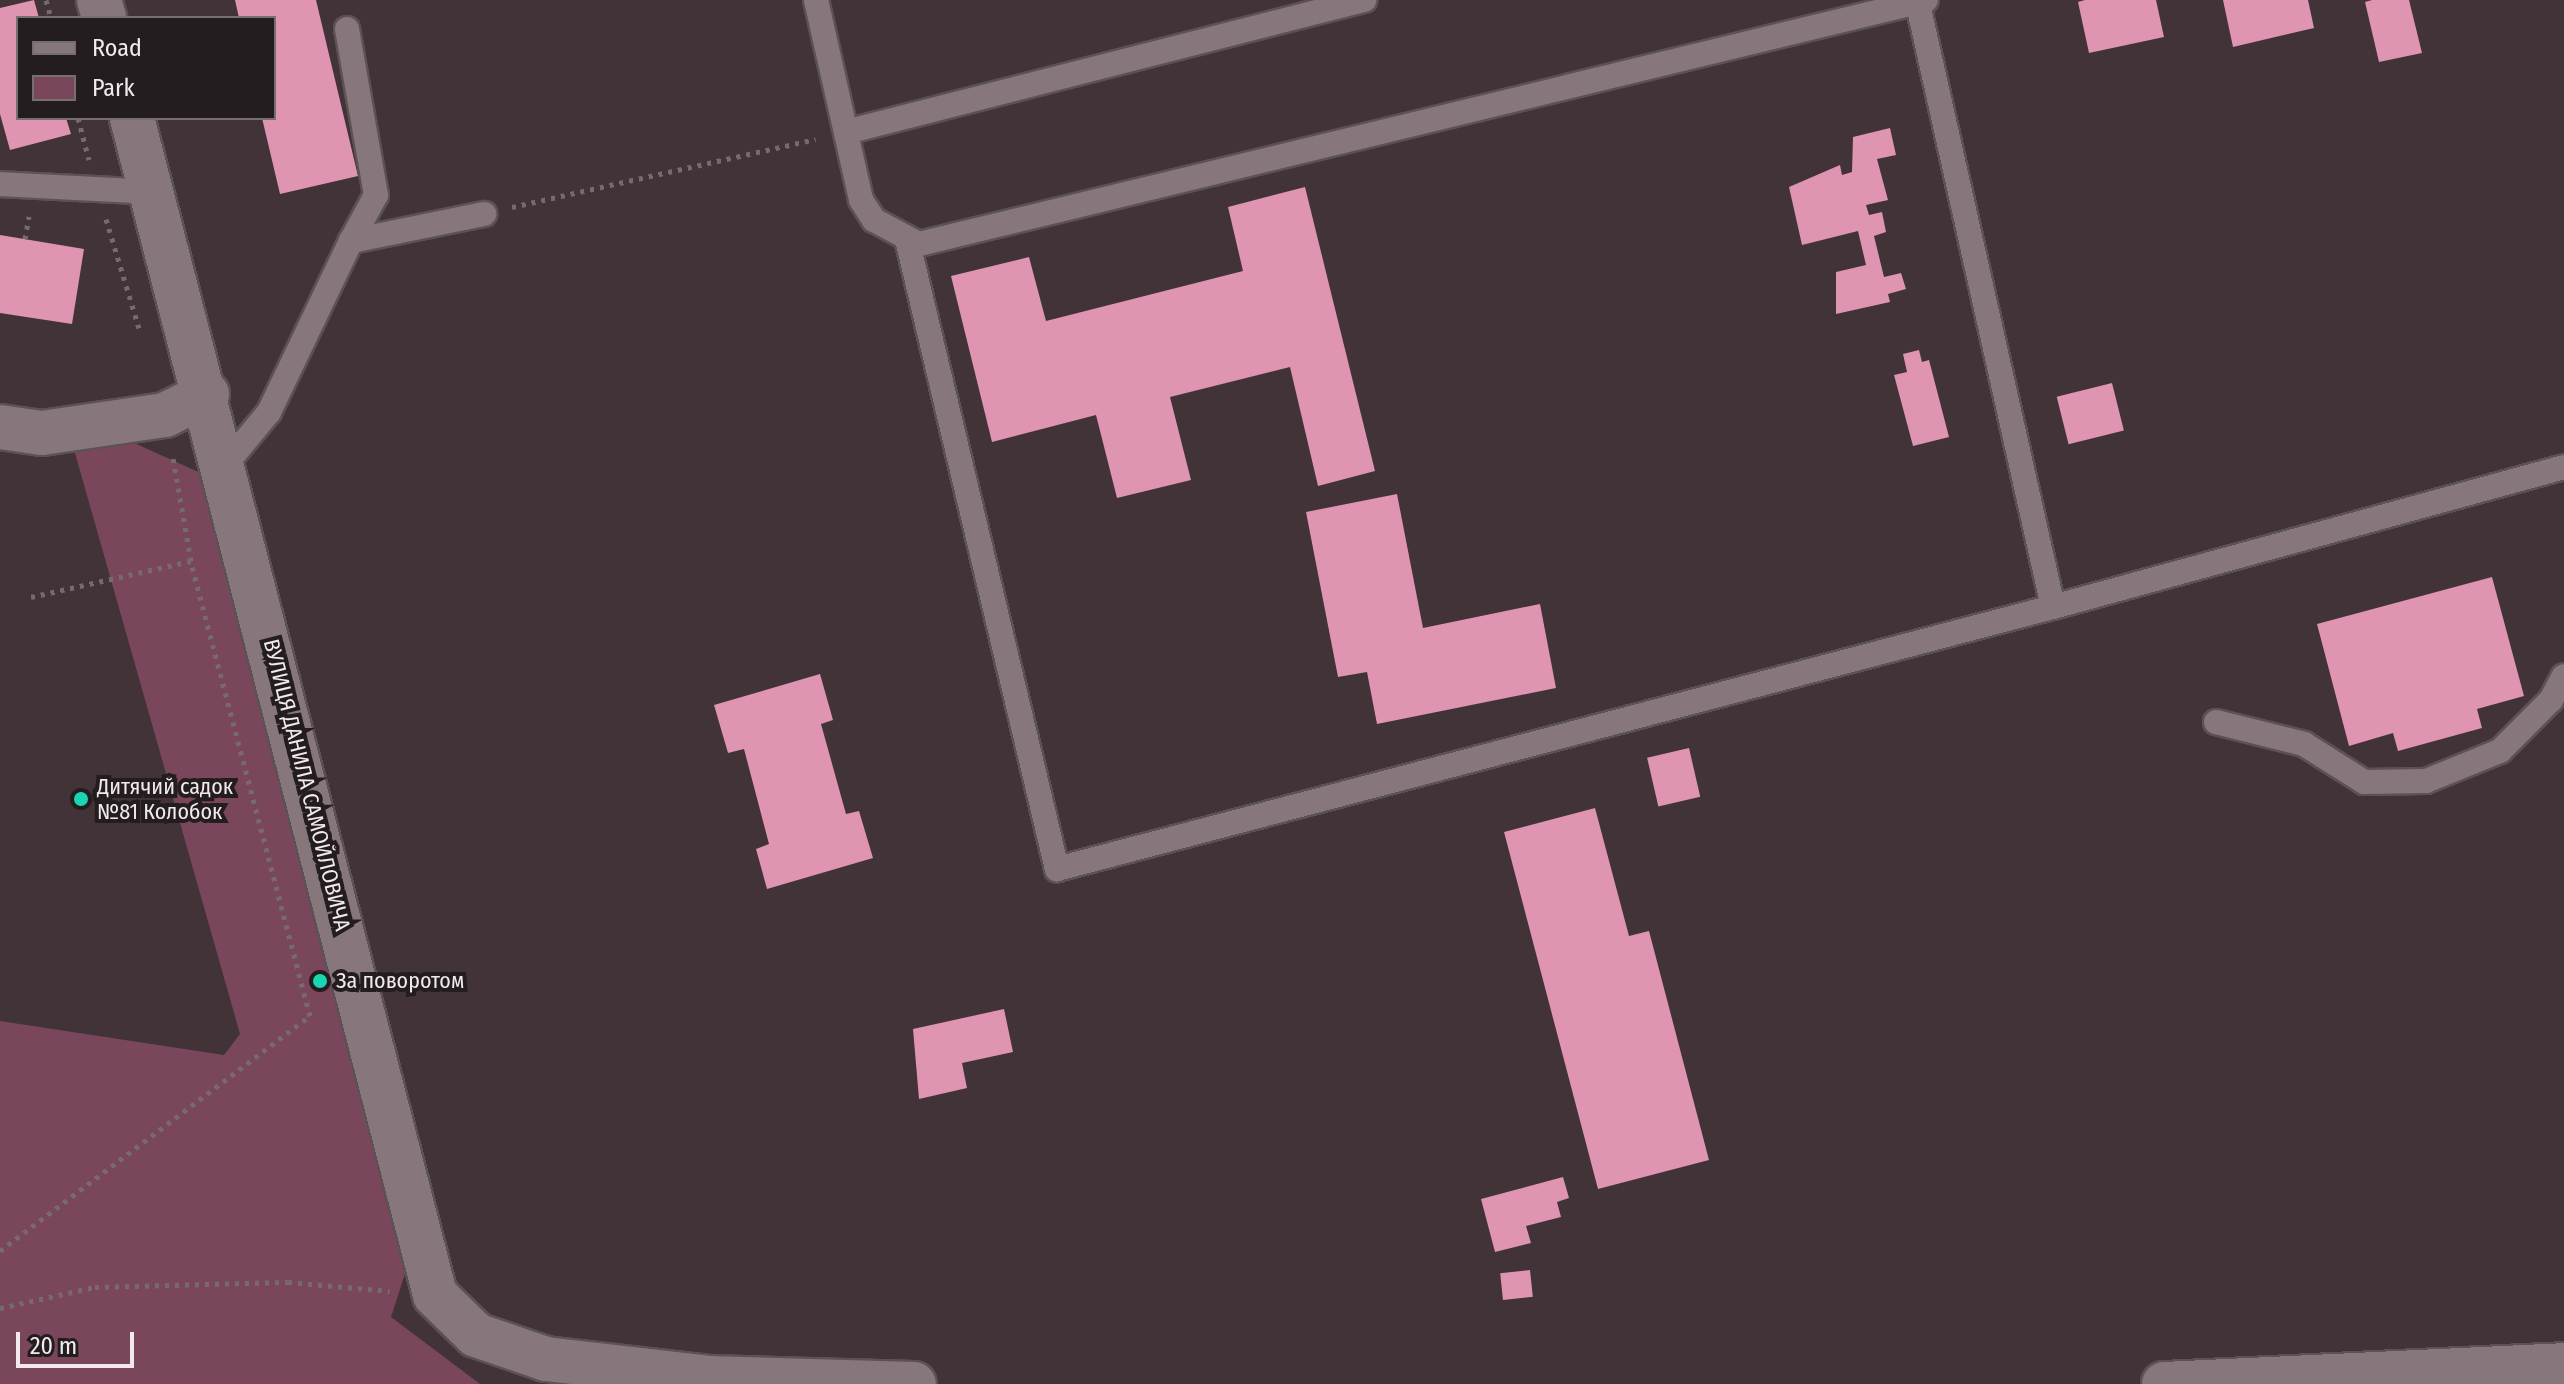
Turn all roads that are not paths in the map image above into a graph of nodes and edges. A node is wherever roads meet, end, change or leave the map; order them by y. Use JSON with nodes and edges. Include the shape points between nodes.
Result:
{"nodes":[{"id":1,"x":816,"y":0,"type":"edge"},
{"id":2,"x":1364,"y":0,"type":"edge"},
{"id":3,"x":1920,"y":1,"type":"edge"},
{"id":4,"x":347,"y":29,"type":"dead end"},
{"id":5,"x":133,"y":120,"type":"edge"},
{"id":6,"x":846,"y":132,"type":"junction"},
{"id":7,"x":0,"y":184,"type":"edge"},
{"id":8,"x":152,"y":192,"type":"junction"},
{"id":9,"x":484,"y":214,"type":"road end"},
{"id":10,"x":907,"y":239,"type":"junction"},
{"id":11,"x":351,"y":241,"type":"junction"},
{"id":12,"x":207,"y":394,"type":"junction"},
{"id":13,"x":0,"y":427,"type":"edge"},
{"id":14,"x":226,"y":464,"type":"junction"},
{"id":15,"x":2564,"y":467,"type":"edge"},
{"id":16,"x":2053,"y":607,"type":"junction"},
{"id":17,"x":2564,"y":676,"type":"edge"},
{"id":18,"x":2216,"y":722,"type":"dead end"},
{"id":19,"x":2564,"y":1365,"type":"edge"},
{"id":20,"x":914,"y":1384,"type":"edge"},
{"id":21,"x":2164,"y":1384,"type":"edge"}],
"edges":[{"from":1,"to":6,"type":"lane"},
{"from":2,"to":6,"type":"lane"},
{"from":3,"to":10,"type":"lane","via":[[942,244]]},
{"from":3,"to":16,"type":"lane"},
{"from":4,"to":11,"type":"lane","via":[[376,195]]},
{"from":5,"to":8,"type":"street","name":"ВУЛИЦЯ ДАНИЛА САМОЙЛОВИЧА"},
{"from":6,"to":10,"type":"lane","via":[[861,200],[874,220]]},
{"from":7,"to":8,"type":"lane"},
{"from":8,"to":12,"type":"street","name":"ВУЛИЦЯ ДАНИЛА САМОЙЛОВИЧА"},
{"from":9,"to":11,"type":"lane"},
{"from":10,"to":16,"type":"lane","via":[[1057,869]]},
{"from":11,"to":14,"type":"lane","via":[[269,412]]},
{"from":12,"to":13,"type":"street","via":[[165,415],[42,433]]},
{"from":12,"to":14,"type":"street","name":"ВУЛИЦЯ ДАНИЛА САМОЙЛОВИЧА"},
{"from":14,"to":20,"type":"street","name":"ВУЛИЦЯ ДАНИЛА САМОЙЛОВИЧА","via":[[435,1295],[476,1335],[546,1359],[709,1378]]},
{"from":15,"to":16,"type":"lane"},
{"from":17,"to":18,"type":"lane","via":[[2551,700],[2500,751],[2426,781],[2364,782],[2304,744]]},
{"from":19,"to":21,"type":"street"}]}
